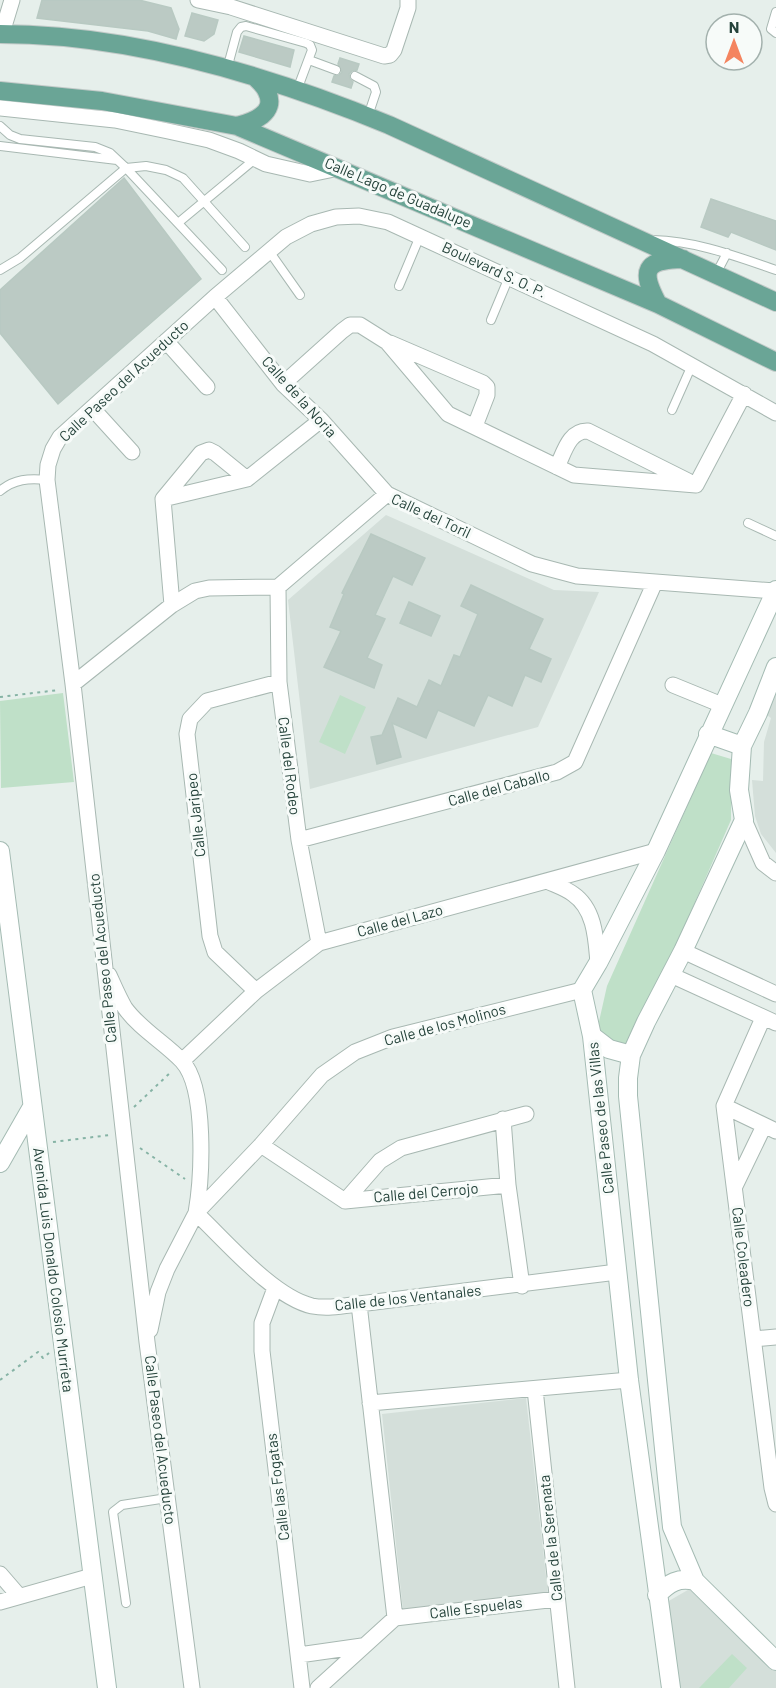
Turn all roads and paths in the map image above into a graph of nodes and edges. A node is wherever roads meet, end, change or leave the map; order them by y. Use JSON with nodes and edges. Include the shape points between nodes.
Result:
{"nodes":[{"id":1,"x":12,"y":0,"type":"edge"},
{"id":2,"x":204,"y":1,"type":"edge"},
{"id":3,"x":408,"y":1,"type":"edge"},
{"id":4,"x":234,"y":3,"type":"edge"},
{"id":5,"x":776,"y":12,"type":"edge"},
{"id":6,"x":776,"y":33,"type":"edge"},
{"id":7,"x":1,"y":34,"type":"edge"},
{"id":8,"x":309,"y":60,"type":"junction"},
{"id":9,"x":227,"y":69,"type":"junction"},
{"id":10,"x":336,"y":70,"type":"dead end"},
{"id":11,"x":355,"y":76,"type":"dead end"},
{"id":12,"x":255,"y":77,"type":"junction"},
{"id":13,"x":297,"y":90,"type":"junction"},
{"id":14,"x":0,"y":91,"type":"edge"},
{"id":15,"x":0,"y":108,"type":"edge"},
{"id":16,"x":368,"y":116,"type":"junction"},
{"id":17,"x":0,"y":126,"type":"edge"},
{"id":18,"x":237,"y":126,"type":"junction"},
{"id":19,"x":0,"y":146,"type":"edge"},
{"id":20,"x":256,"y":158,"type":"junction"},
{"id":21,"x":117,"y":160,"type":"junction"},
{"id":22,"x":126,"y":168,"type":"junction"},
{"id":23,"x":339,"y":168,"type":"junction"},
{"id":24,"x":204,"y":201,"type":"junction"},
{"id":25,"x":178,"y":223,"type":"junction"},
{"id":26,"x":420,"y":236,"type":"junction"},
{"id":27,"x":642,"y":240,"type":"junction"},
{"id":28,"x":245,"y":247,"type":"dead end"},
{"id":29,"x":269,"y":252,"type":"junction"},
{"id":30,"x":727,"y":253,"type":"junction"},
{"id":31,"x":685,"y":259,"type":"junction"},
{"id":32,"x":0,"y":270,"type":"edge"},
{"id":33,"x":222,"y":270,"type":"dead end"},
{"id":34,"x":776,"y":270,"type":"edge"},
{"id":35,"x":716,"y":274,"type":"junction"},
{"id":36,"x":509,"y":277,"type":"junction"},
{"id":37,"x":399,"y":286,"type":"dead end"},
{"id":38,"x":300,"y":295,"type":"dead end"},
{"id":39,"x":215,"y":297,"type":"junction"},
{"id":40,"x":776,"y":302,"type":"edge"},
{"id":41,"x":658,"y":304,"type":"junction"},
{"id":42,"x":491,"y":320,"type":"dead end"},
{"id":43,"x":166,"y":341,"type":"junction"},
{"id":44,"x":387,"y":342,"type":"junction"},
{"id":45,"x":776,"y":362,"type":"edge"},
{"id":46,"x":692,"y":365,"type":"junction"},
{"id":47,"x":283,"y":384,"type":"junction"},
{"id":48,"x":207,"y":387,"type":"dead end"},
{"id":49,"x":744,"y":394,"type":"junction"},
{"id":50,"x":92,"y":408,"type":"junction"},
{"id":51,"x":672,"y":410,"type":"dead end"},
{"id":52,"x":776,"y":413,"type":"edge"},
{"id":53,"x":321,"y":420,"type":"junction"},
{"id":54,"x":475,"y":426,"type":"junction"},
{"id":55,"x":132,"y":452,"type":"dead end"},
{"id":56,"x":557,"y":467,"type":"junction"},
{"id":57,"x":247,"y":479,"type":"junction"},
{"id":58,"x":47,"y":480,"type":"junction"},
{"id":59,"x":696,"y":485,"type":"junction"},
{"id":60,"x":0,"y":491,"type":"edge"},
{"id":61,"x":387,"y":494,"type":"junction"},
{"id":62,"x":164,"y":499,"type":"junction"},
{"id":63,"x":748,"y":523,"type":"dead end"},
{"id":64,"x":776,"y":536,"type":"edge"},
{"id":65,"x":655,"y":582,"type":"junction"},
{"id":66,"x":278,"y":587,"type":"junction"},
{"id":67,"x":776,"y":590,"type":"edge"},
{"id":68,"x":172,"y":605,"type":"junction"},
{"id":69,"x":776,"y":667,"type":"edge"},
{"id":70,"x":279,"y":682,"type":"junction"},
{"id":71,"x":73,"y":684,"type":"junction"},
{"id":72,"x":673,"y":685,"type":"dead end"},
{"id":73,"x":0,"y":698,"type":"edge"},
{"id":74,"x":722,"y":705,"type":"junction"},
{"id":75,"x":708,"y":734,"type":"junction"},
{"id":76,"x":742,"y":746,"type":"junction"},
{"id":77,"x":744,"y":820,"type":"junction"},
{"id":78,"x":299,"y":840,"type":"junction"},
{"id":79,"x":0,"y":851,"type":"edge"},
{"id":80,"x":656,"y":851,"type":"junction"},
{"id":81,"x":776,"y":873,"type":"edge"},
{"id":82,"x":547,"y":881,"type":"junction"},
{"id":83,"x":318,"y":943,"type":"junction"},
{"id":84,"x":683,"y":951,"type":"junction"},
{"id":85,"x":598,"y":963,"type":"junction"},
{"id":86,"x":104,"y":967,"type":"junction"},
{"id":87,"x":671,"y":975,"type":"junction"},
{"id":88,"x":582,"y":990,"type":"junction"},
{"id":89,"x":256,"y":991,"type":"junction"},
{"id":90,"x":776,"y":994,"type":"edge"},
{"id":91,"x":770,"y":1021,"type":"edge"},
{"id":92,"x":592,"y":1036,"type":"junction"},
{"id":93,"x":631,"y":1055,"type":"junction"},
{"id":94,"x":182,"y":1061,"type":"junction"},
{"id":95,"x":724,"y":1106,"type":"junction"},
{"id":96,"x":32,"y":1107,"type":"junction"},
{"id":97,"x":526,"y":1114,"type":"dead end"},
{"id":98,"x":502,"y":1119,"type":"junction"},
{"id":99,"x":770,"y":1129,"type":"edge"},
{"id":100,"x":136,"y":1145,"type":"dead end"},
{"id":101,"x":261,"y":1145,"type":"junction"},
{"id":102,"x":2,"y":1160,"type":"edge"},
{"id":103,"x":174,"y":1172,"type":"dead end"},
{"id":104,"x":508,"y":1185,"type":"junction"},
{"id":105,"x":735,"y":1186,"type":"junction"},
{"id":106,"x":345,"y":1201,"type":"junction"},
{"id":107,"x":196,"y":1213,"type":"junction"},
{"id":108,"x":617,"y":1272,"type":"junction"},
{"id":109,"x":522,"y":1286,"type":"junction"},
{"id":110,"x":274,"y":1288,"type":"junction"},
{"id":111,"x":149,"y":1303,"type":"junction"},
{"id":112,"x":359,"y":1304,"type":"junction"},
{"id":113,"x":776,"y":1337,"type":"edge"},
{"id":114,"x":754,"y":1339,"type":"junction"},
{"id":115,"x":62,"y":1344,"type":"junction"},
{"id":116,"x":0,"y":1380,"type":"edge"},
{"id":117,"x":629,"y":1380,"type":"junction"},
{"id":118,"x":535,"y":1389,"type":"junction"},
{"id":119,"x":370,"y":1403,"type":"junction"},
{"id":120,"x":167,"y":1498,"type":"junction"},
{"id":121,"x":776,"y":1504,"type":"edge"},
{"id":122,"x":0,"y":1574,"type":"edge"},
{"id":123,"x":92,"y":1576,"type":"junction"},
{"id":124,"x":695,"y":1581,"type":"junction"},
{"id":125,"x":657,"y":1595,"type":"junction"},
{"id":126,"x":19,"y":1596,"type":"junction"},
{"id":127,"x":557,"y":1599,"type":"junction"},
{"id":128,"x":0,"y":1602,"type":"edge"},
{"id":129,"x":126,"y":1603,"type":"dead end"},
{"id":130,"x":395,"y":1618,"type":"junction"},
{"id":131,"x":362,"y":1646,"type":"junction"},
{"id":132,"x":299,"y":1655,"type":"junction"},
{"id":133,"x":776,"y":1661,"type":"edge"},
{"id":134,"x":107,"y":1688,"type":"edge"},
{"id":135,"x":192,"y":1688,"type":"edge"},
{"id":136,"x":302,"y":1688,"type":"edge"},
{"id":137,"x":318,"y":1688,"type":"edge"},
{"id":138,"x":567,"y":1688,"type":"edge"},
{"id":139,"x":672,"y":1688,"type":"edge"}],
"edges":[{"from":1,"to":7,"type":"street"},
{"from":2,"to":4,"type":"street"},
{"from":3,"to":4,"type":"street","via":[[394,50],[384,56]]},
{"from":5,"to":6,"type":"lane","via":[[771,29]]},
{"from":7,"to":9,"type":"main road","via":[[69,36],[146,49]]},
{"from":8,"to":9,"type":"lane","via":[[312,50],[306,43],[241,27]]},
{"from":8,"to":10,"type":"lane"},
{"from":8,"to":13,"type":"lane"},
{"from":9,"to":12,"type":"main road"},
{"from":11,"to":16,"type":"lane","via":[[374,86],[376,92]]},
{"from":12,"to":13,"type":"main road"},
{"from":12,"to":18,"type":"main road","via":[[267,90],[267,109],[254,122]]},
{"from":13,"to":16,"type":"main road"},
{"from":14,"to":18,"type":"main road","name":"Calle Lago de Guadalupe","via":[[102,101]]},
{"from":15,"to":20,"type":"street","via":[[115,120],[208,140]]},
{"from":16,"to":27,"type":"main road"},
{"from":17,"to":21,"type":"lane","via":[[20,139],[95,147]]},
{"from":18,"to":23,"type":"main road","name":"Calle Lago de Guadalupe"},
{"from":19,"to":21,"type":"lane"},
{"from":20,"to":23,"type":"street","via":[[310,174]]},
{"from":20,"to":24,"type":"lane"},
{"from":21,"to":22,"type":"lane"},
{"from":22,"to":24,"type":"lane","via":[[166,170],[183,178]]},
{"from":22,"to":25,"type":"lane"},
{"from":22,"to":32,"type":"lane","via":[[20,258]]},
{"from":23,"to":41,"type":"main road","name":"Calle Lago de Guadalupe"},
{"from":24,"to":25,"type":"lane"},
{"from":24,"to":28,"type":"lane"},
{"from":25,"to":33,"type":"lane"},
{"from":26,"to":29,"type":"street","name":"Boulevard S. O. P.","via":[[388,222],[359,216],[336,217],[286,237]]},
{"from":26,"to":36,"type":"street","name":"Boulevard S. O. P."},
{"from":26,"to":37,"type":"lane"},
{"from":27,"to":30,"type":"lane","via":[[677,240]]},
{"from":27,"to":31,"type":"main road"},
{"from":29,"to":38,"type":"lane"},
{"from":29,"to":39,"type":"street","name":"Boulevard S. O. P."},
{"from":30,"to":34,"type":"lane"},
{"from":30,"to":35,"type":"lane"},
{"from":31,"to":35,"type":"main road"},
{"from":31,"to":41,"type":"main road","via":[[655,262],[649,268],[650,290]]},
{"from":35,"to":40,"type":"main road"},
{"from":36,"to":42,"type":"lane"},
{"from":36,"to":46,"type":"street","name":"Boulevard S. O. P."},
{"from":39,"to":43,"type":"street","name":"Calle Paseo del Acueducto"},
{"from":39,"to":47,"type":"street","name":"Calle de la Noria"},
{"from":41,"to":45,"type":"main road","name":"Calle Lago de Guadalupe"},
{"from":43,"to":48,"type":"street"},
{"from":43,"to":50,"type":"street","name":"Calle Paseo del Acueducto"},
{"from":44,"to":47,"type":"street","via":[[360,325],[350,325]]},
{"from":44,"to":54,"type":"street","via":[[448,414]]},
{"from":44,"to":54,"type":"street","via":[[483,383],[487,395]]},
{"from":46,"to":49,"type":"street","name":"Boulevard S. O. P."},
{"from":46,"to":51,"type":"lane"},
{"from":47,"to":53,"type":"street","name":"Calle de la Noria"},
{"from":49,"to":52,"type":"street","name":"Boulevard S. O. P."},
{"from":49,"to":59,"type":"street"},
{"from":50,"to":55,"type":"street"},
{"from":50,"to":58,"type":"street","name":"Calle Paseo del Acueducto","via":[[60,437],[48,465]]},
{"from":53,"to":57,"type":"street"},
{"from":53,"to":61,"type":"street","name":"Calle de la Noria"},
{"from":54,"to":56,"type":"street"},
{"from":56,"to":59,"type":"street","via":[[574,475]]},
{"from":56,"to":59,"type":"street","via":[[572,436],[588,431]]},
{"from":57,"to":62,"type":"street"},
{"from":57,"to":62,"type":"street","via":[[208,450],[201,453]]},
{"from":58,"to":60,"type":"lane","via":[[20,480]]},
{"from":58,"to":71,"type":"street","name":"Calle Paseo del Acueducto"},
{"from":61,"to":65,"type":"street","name":"Calle del Toril","via":[[532,564],[577,576]]},
{"from":61,"to":66,"type":"street","name":"Calle del Toril"},
{"from":62,"to":68,"type":"street"},
{"from":63,"to":64,"type":"lane"},
{"from":65,"to":67,"type":"street","name":"Calle del Toril"},
{"from":65,"to":78,"type":"street","name":"Calle del Caballo","via":[[575,762],[557,772]]},
{"from":66,"to":68,"type":"street","via":[[209,588],[195,591]]},
{"from":66,"to":70,"type":"street","name":"Calle del Rodeo"},
{"from":67,"to":74,"type":"street"},
{"from":68,"to":71,"type":"street"},
{"from":69,"to":76,"type":"street"},
{"from":70,"to":78,"type":"street","name":"Calle del Rodeo"},
{"from":70,"to":89,"type":"street","name":"Calle Jaripeo","via":[[207,702],[190,719],[187,734],[210,936],[215,952]]},
{"from":71,"to":73,"type":"path","via":[[64,689]]},
{"from":71,"to":86,"type":"street","name":"Calle Paseo del Acueducto"},
{"from":72,"to":74,"type":"street"},
{"from":74,"to":75,"type":"street"},
{"from":75,"to":76,"type":"street"},
{"from":75,"to":80,"type":"street"},
{"from":76,"to":77,"type":"street","via":[[739,790]]},
{"from":77,"to":81,"type":"street","via":[[763,863]]},
{"from":77,"to":84,"type":"street","name":"Calle Paseo de las Villas"},
{"from":78,"to":83,"type":"street","name":"Calle del Rodeo"},
{"from":79,"to":96,"type":"street","name":"Avenida Luis Donaldo Colosio Murrieta"},
{"from":80,"to":82,"type":"street","name":"Calle del Lazo"},
{"from":80,"to":85,"type":"street"},
{"from":82,"to":83,"type":"street","name":"Calle del Lazo"},
{"from":82,"to":85,"type":"street","via":[[574,894],[587,909],[596,934]]},
{"from":83,"to":89,"type":"street","name":"Calle del Lazo"},
{"from":84,"to":87,"type":"street","name":"Calle Paseo de las Villas"},
{"from":84,"to":90,"type":"street"},
{"from":85,"to":88,"type":"street"},
{"from":86,"to":94,"type":"street","name":"Calle de los Molinos","via":[[126,1008]]},
{"from":86,"to":111,"type":"street","name":"Calle Paseo del Acueducto"},
{"from":87,"to":91,"type":"street"},
{"from":87,"to":93,"type":"street","name":"Calle Paseo de las Villas"},
{"from":88,"to":92,"type":"street","name":"Calle Paseo de las Villas"},
{"from":88,"to":101,"type":"street","name":"Calle de los Molinos","via":[[393,1037],[355,1052],[322,1075]]},
{"from":89,"to":94,"type":"street","name":"Calle del Lazo"},
{"from":91,"to":95,"type":"street"},
{"from":92,"to":93,"type":"street","via":[[609,1049]]},
{"from":92,"to":108,"type":"street","name":"Calle Paseo de las Villas"},
{"from":93,"to":124,"type":"street","name":"Calle Paseo de las Villas","via":[[628,1096],[672,1527]]},
{"from":94,"to":107,"type":"street","name":"Calle de los Molinos","via":[[192,1079],[198,1110],[201,1164]]},
{"from":95,"to":99,"type":"street"},
{"from":95,"to":105,"type":"street","name":"Calle Coleadero"},
{"from":96,"to":102,"type":"street"},
{"from":96,"to":115,"type":"street","name":"Avenida Luis Donaldo Colosio Murrieta"},
{"from":97,"to":98,"type":"street","name":"Calle del Cerrojo"},
{"from":98,"to":104,"type":"street"},
{"from":98,"to":106,"type":"street","name":"Calle del Cerrojo","via":[[401,1148],[380,1161]]},
{"from":99,"to":105,"type":"street"},
{"from":100,"to":103,"type":"path"},
{"from":101,"to":106,"type":"street"},
{"from":101,"to":107,"type":"street","name":"Calle de los Molinos"},
{"from":104,"to":106,"type":"street","name":"Calle del Cerrojo"},
{"from":104,"to":109,"type":"street"},
{"from":105,"to":114,"type":"street","name":"Calle Coleadero"},
{"from":107,"to":110,"type":"street","name":"Calle de los Ventanales"},
{"from":107,"to":111,"type":"street","name":"Calle de los Molinos"},
{"from":108,"to":109,"type":"street","name":"Calle de los Ventanales"},
{"from":108,"to":117,"type":"street","name":"Calle Paseo de las Villas"},
{"from":109,"to":112,"type":"street","name":"Calle de los Ventanales"},
{"from":110,"to":112,"type":"street","name":"Calle de los Ventanales","via":[[298,1302],[315,1306]]},
{"from":110,"to":132,"type":"street","name":"Calle las Fogatas","via":[[262,1323],[262,1351]]},
{"from":111,"to":120,"type":"street","name":"Calle Paseo del Acueducto","via":[[147,1342]]},
{"from":112,"to":119,"type":"street"},
{"from":113,"to":114,"type":"street"},
{"from":114,"to":121,"type":"street","name":"Calle Coleadero"},
{"from":115,"to":116,"type":"path","via":[[43,1358],[38,1352]]},
{"from":115,"to":123,"type":"street","name":"Avenida Luis Donaldo Colosio Murrieta"},
{"from":117,"to":118,"type":"street"},
{"from":117,"to":125,"type":"street","name":"Calle Paseo de las Villas"},
{"from":118,"to":119,"type":"street"},
{"from":118,"to":127,"type":"street","name":"Calle de la Serenata"},
{"from":119,"to":130,"type":"street"},
{"from":120,"to":129,"type":"lane","via":[[122,1505],[113,1512]]},
{"from":120,"to":135,"type":"street","name":"Calle Paseo del Acueducto"},
{"from":122,"to":126,"type":"street"},
{"from":123,"to":126,"type":"street"},
{"from":123,"to":134,"type":"street","name":"Avenida Luis Donaldo Colosio Murrieta"},
{"from":124,"to":125,"type":"street","via":[[675,1580]]},
{"from":124,"to":133,"type":"street","name":"Calle Paseo de las Villas"},
{"from":125,"to":139,"type":"street","name":"Calle Paseo de las Villas"},
{"from":126,"to":128,"type":"street"},
{"from":127,"to":130,"type":"street","name":"Calle Espuelas"},
{"from":127,"to":138,"type":"street","name":"Calle de la Serenata"},
{"from":130,"to":131,"type":"street"},
{"from":131,"to":132,"type":"street"},
{"from":131,"to":137,"type":"street"},
{"from":132,"to":136,"type":"street","name":"Calle las Fogatas"}]}
